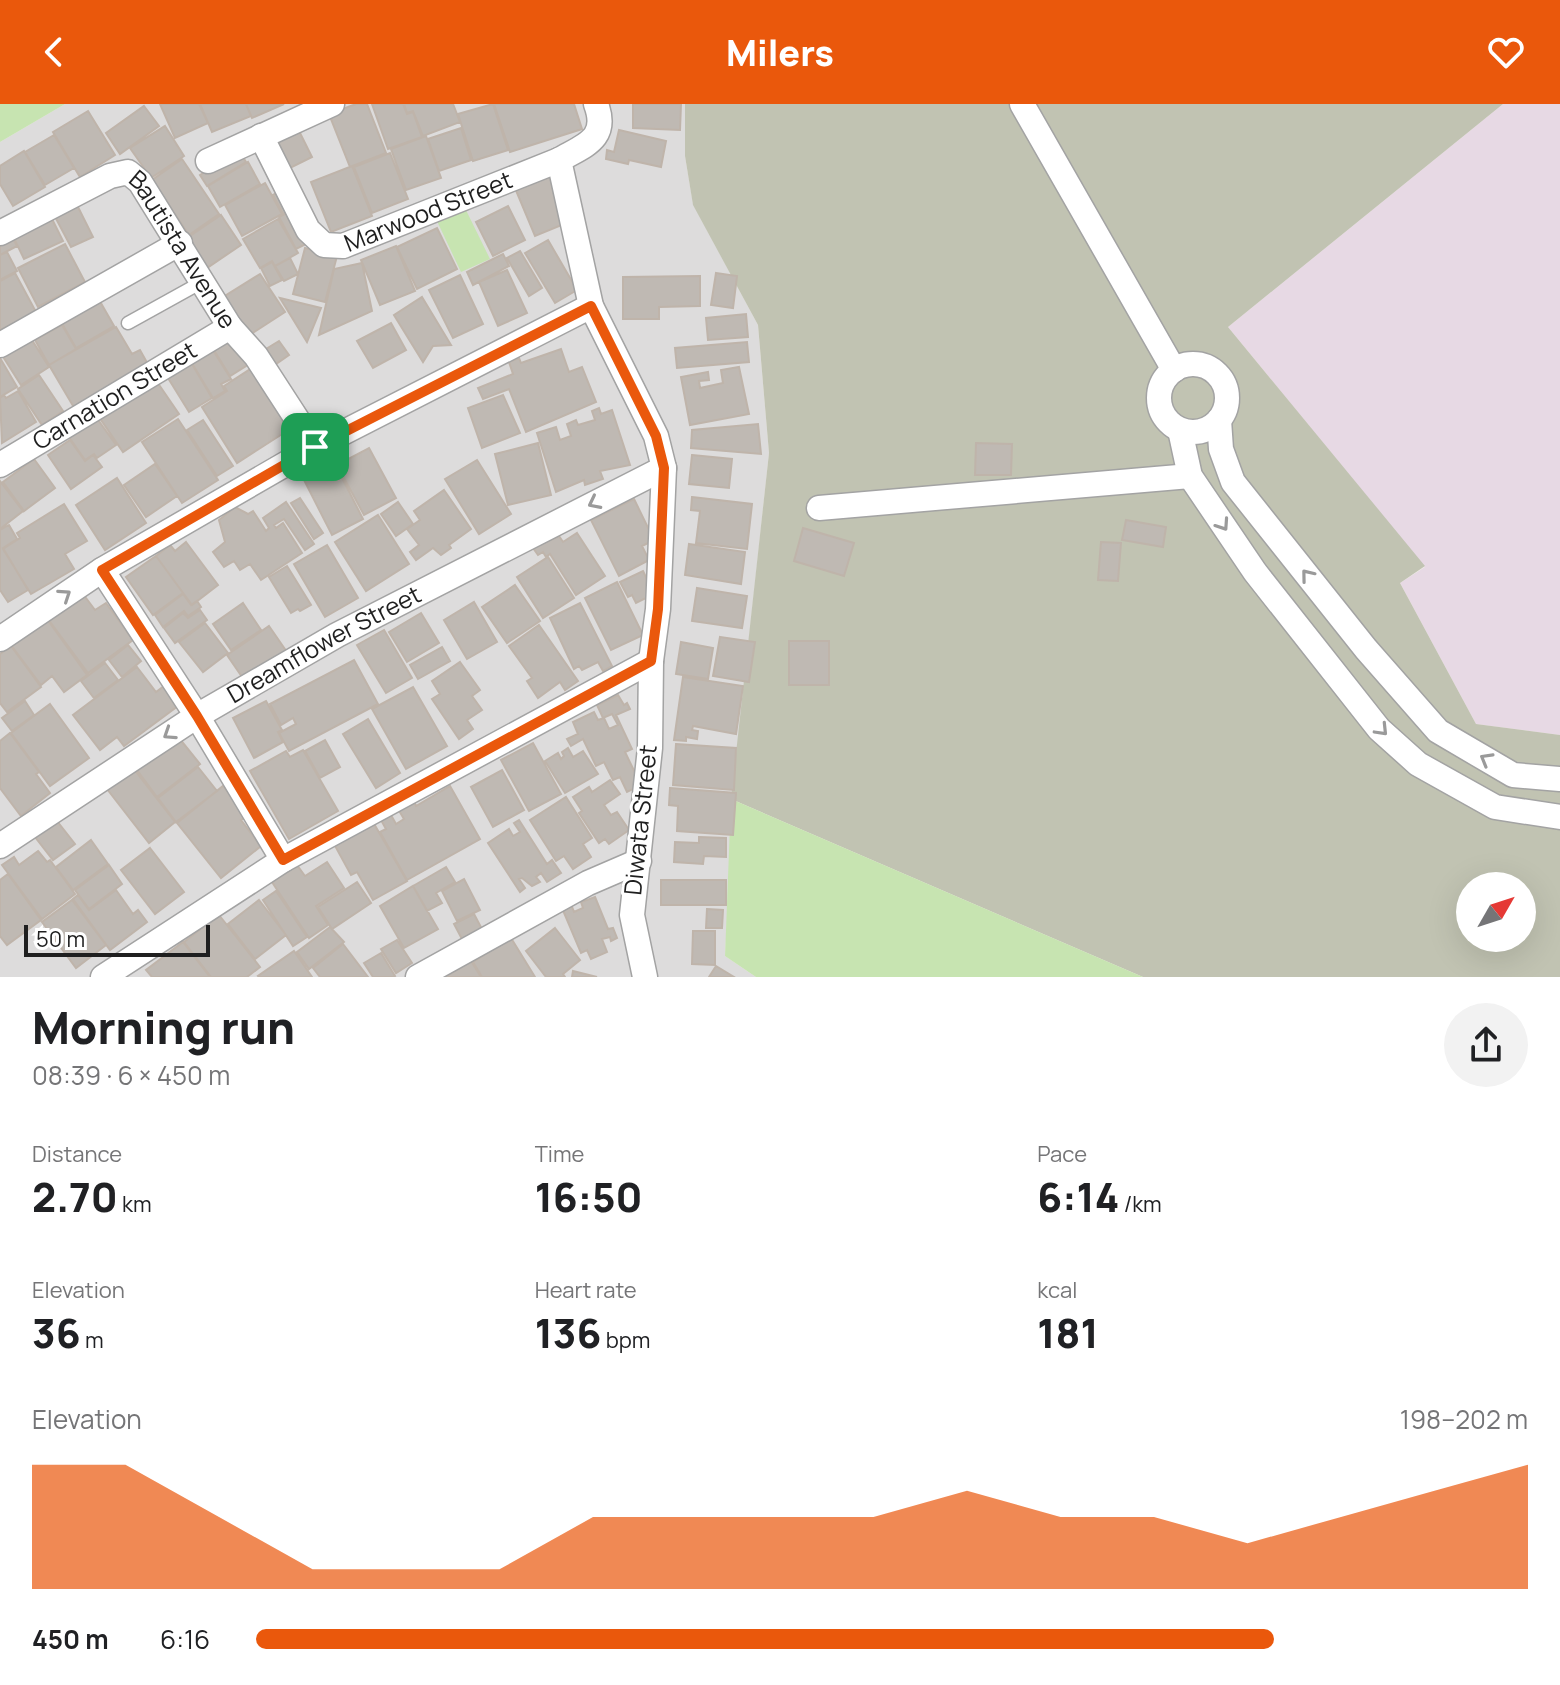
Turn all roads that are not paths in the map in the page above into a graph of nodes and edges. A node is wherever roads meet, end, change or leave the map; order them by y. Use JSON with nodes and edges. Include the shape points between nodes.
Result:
{"nodes":[{"id":1,"x":332,"y":104,"type":"edge"},
{"id":2,"x":596,"y":104,"type":"edge"},
{"id":3,"x":1022,"y":104,"type":"edge"},
{"id":4,"x":261,"y":136,"type":"junction"},
{"id":5,"x":559,"y":160,"type":"junction"},
{"id":6,"x":208,"y":161,"type":"dead end"},
{"id":7,"x":0,"y":233,"type":"edge"},
{"id":8,"x":180,"y":243,"type":"junction"},
{"id":9,"x":202,"y":282,"type":"junction"},
{"id":10,"x":591,"y":306,"type":"junction"},
{"id":11,"x":128,"y":323,"type":"dead end"},
{"id":12,"x":230,"y":327,"type":"junction"},
{"id":13,"x":0,"y":345,"type":"edge"},
{"id":14,"x":1174,"y":370,"type":"junction"},
{"id":15,"x":1219,"y":420,"type":"junction"},
{"id":16,"x":1180,"y":430,"type":"junction"},
{"id":17,"x":315,"y":447,"type":"junction"},
{"id":18,"x":0,"y":465,"type":"edge"},
{"id":19,"x":664,"y":468,"type":"junction"},
{"id":20,"x":1190,"y":476,"type":"junction"},
{"id":21,"x":819,"y":508,"type":"dead end"},
{"id":22,"x":102,"y":570,"type":"junction"},
{"id":23,"x":0,"y":639,"type":"edge"},
{"id":24,"x":651,"y":661,"type":"junction"},
{"id":25,"x":197,"y":716,"type":"junction"},
{"id":26,"x":1438,"y":731,"type":"junction"},
{"id":27,"x":1418,"y":764,"type":"junction"},
{"id":28,"x":1560,"y":779,"type":"edge"},
{"id":29,"x":1560,"y":817,"type":"edge"},
{"id":30,"x":0,"y":846,"type":"edge"},
{"id":31,"x":283,"y":860,"type":"junction"},
{"id":32,"x":639,"y":861,"type":"junction"},
{"id":33,"x":103,"y":977,"type":"edge"},
{"id":34,"x":418,"y":977,"type":"edge"},
{"id":35,"x":645,"y":977,"type":"edge"}],
"edges":[{"from":1,"to":4,"type":"street"},
{"from":2,"to":5,"type":"street","name":"Marwood Street","via":[[599,132]]},
{"from":3,"to":14,"type":"street"},
{"from":4,"to":5,"type":"street","name":"Marwood Street","via":[[308,230],[324,245],[343,246]]},
{"from":4,"to":6,"type":"street"},
{"from":5,"to":10,"type":"street","name":"Diwata Street"},
{"from":7,"to":8,"type":"street","name":"Bautista Avenue","via":[[110,176],[128,172]]},
{"from":8,"to":9,"type":"street","name":"Bautista Avenue"},
{"from":8,"to":13,"type":"street"},
{"from":9,"to":11,"type":"lane"},
{"from":9,"to":12,"type":"street","name":"Bautista Avenue"},
{"from":10,"to":17,"type":"street"},
{"from":10,"to":19,"type":"street","name":"Diwata Street","via":[[656,436]]},
{"from":12,"to":17,"type":"street","name":"Bautista Avenue","via":[[256,356]]},
{"from":12,"to":18,"type":"street","name":"Carnation Street"},
{"from":14,"to":15,"type":"street","via":[[1195,365],[1214,372],[1226,390]]},
{"from":14,"to":16,"type":"street","via":[[1159,396],[1164,416]]},
{"from":15,"to":16,"type":"street","via":[[1201,431]]},
{"from":26,"to":15,"type":"street","one_way":true,"via":[[1233,482],[1221,449]]},
{"from":16,"to":20,"type":"street"},
{"from":17,"to":22,"type":"street"},
{"from":19,"to":24,"type":"street","name":"Diwata Street"},
{"from":19,"to":25,"type":"street","name":"Dreamflower Street","one_way":true,"via":[[337,635]]},
{"from":20,"to":21,"type":"street"},
{"from":20,"to":27,"type":"street","one_way":true,"via":[[1255,572],[1379,729]]},
{"from":23,"to":22,"type":"street","one_way":true},
{"from":22,"to":25,"type":"street"},
{"from":24,"to":31,"type":"street"},
{"from":24,"to":32,"type":"street","name":"Diwata Street","via":[[650,748]]},
{"from":25,"to":30,"type":"street","name":"Dreamflower Street","one_way":true},
{"from":25,"to":31,"type":"street"},
{"from":26,"to":27,"type":"street"},
{"from":28,"to":26,"type":"street","one_way":true,"via":[[1513,775]]},
{"from":27,"to":29,"type":"street","via":[[1495,807]]},
{"from":31,"to":33,"type":"street"},
{"from":32,"to":34,"type":"street","via":[[588,883]]},
{"from":32,"to":35,"type":"street","name":"Diwata Street","via":[[632,915]]}]}
